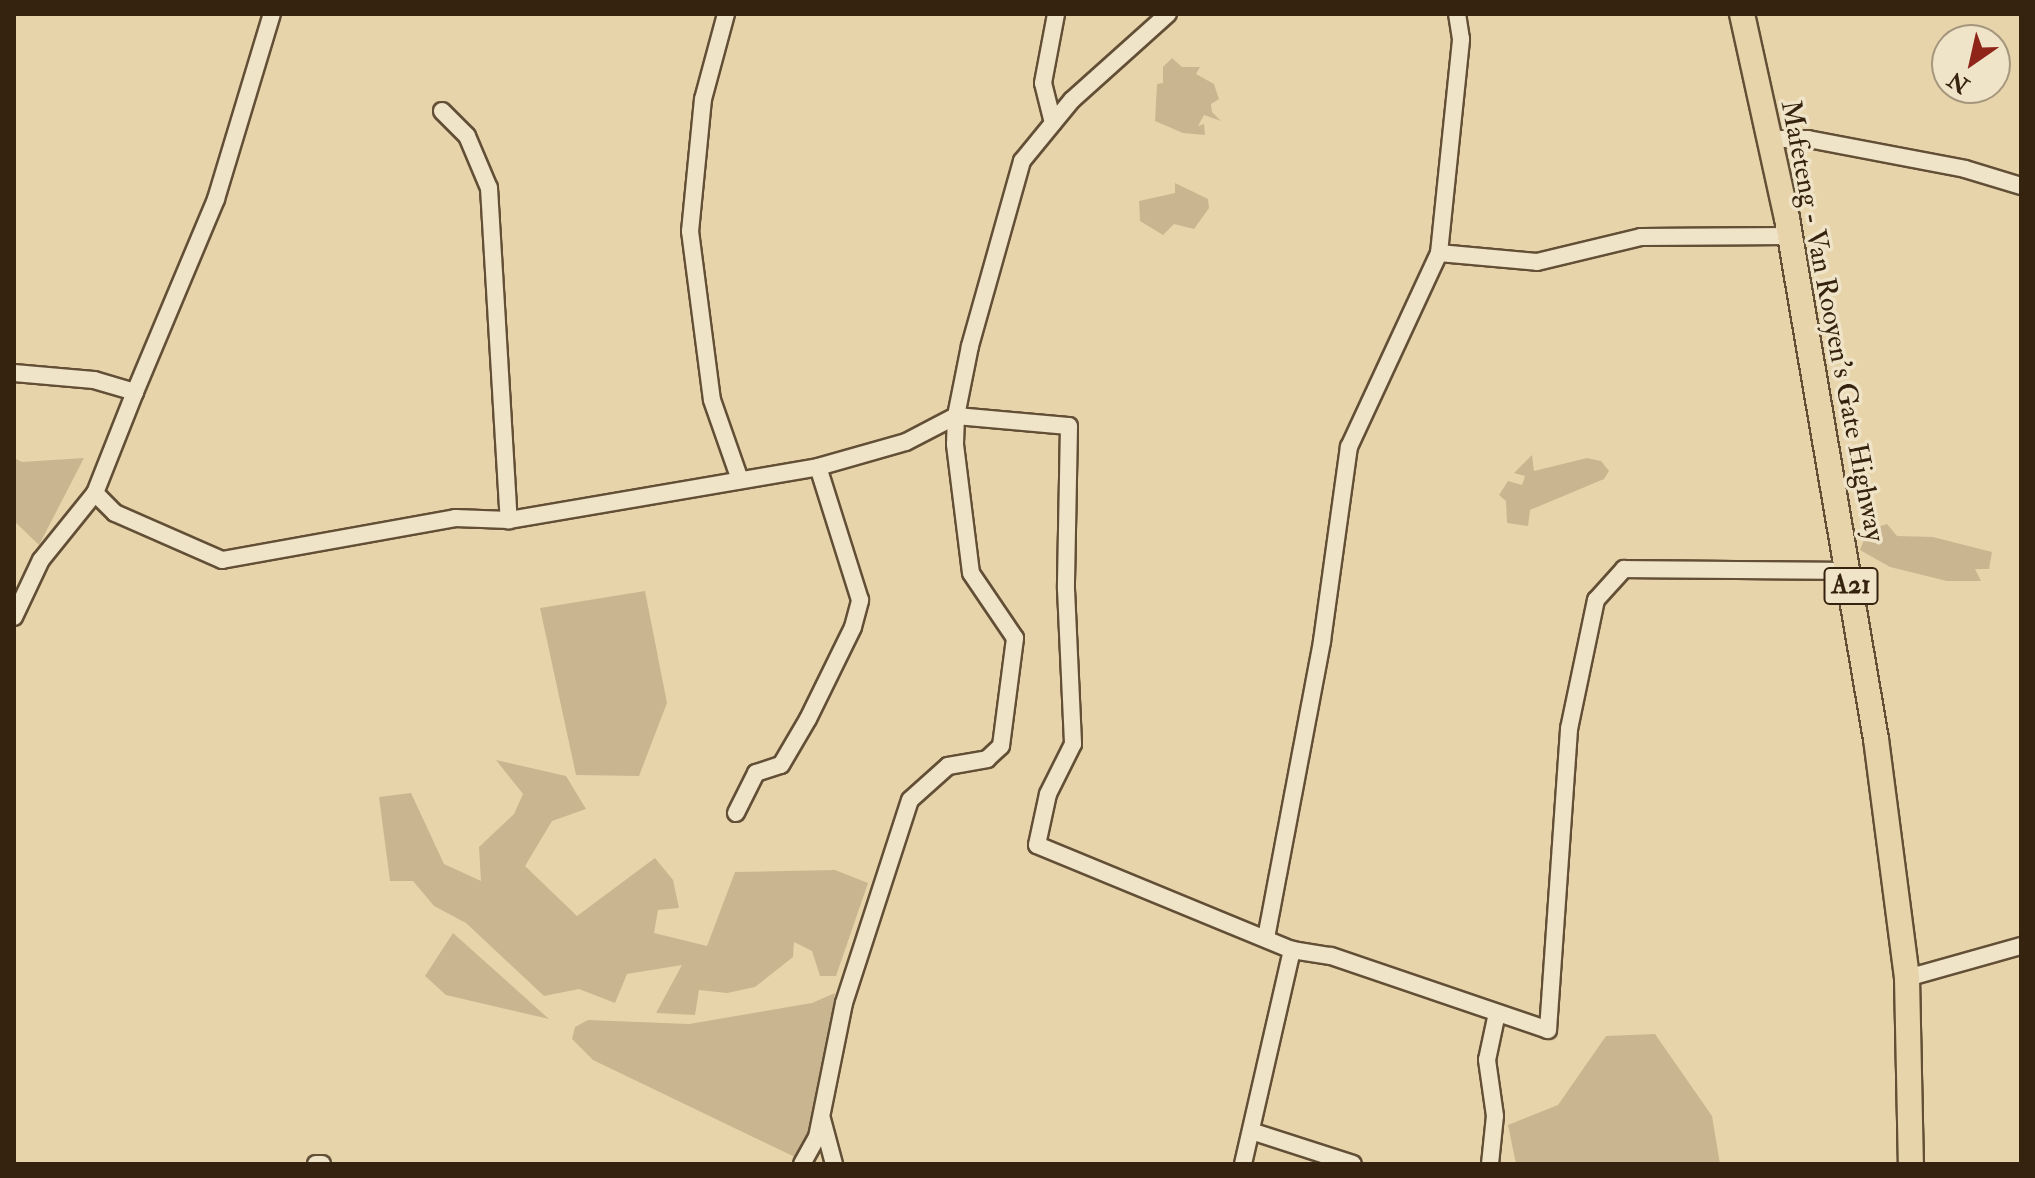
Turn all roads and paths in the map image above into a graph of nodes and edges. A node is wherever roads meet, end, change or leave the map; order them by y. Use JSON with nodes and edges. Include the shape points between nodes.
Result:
{"nodes":[{"id":1,"x":272,"y":14,"type":"edge"},
{"id":2,"x":726,"y":14,"type":"edge"},
{"id":3,"x":1056,"y":14,"type":"edge"},
{"id":4,"x":1168,"y":14,"type":"edge"},
{"id":5,"x":1457,"y":14,"type":"edge"},
{"id":6,"x":1742,"y":14,"type":"edge"},
{"id":7,"x":442,"y":111,"type":"dead end"},
{"id":8,"x":1053,"y":123,"type":"junction"},
{"id":9,"x":1770,"y":139,"type":"junction"},
{"id":10,"x":2021,"y":186,"type":"edge"},
{"id":11,"x":1789,"y":236,"type":"junction"},
{"id":12,"x":1439,"y":253,"type":"junction"},
{"id":13,"x":14,"y":373,"type":"edge"},
{"id":14,"x":135,"y":392,"type":"junction"},
{"id":15,"x":956,"y":416,"type":"junction"},
{"id":16,"x":818,"y":467,"type":"junction"},
{"id":17,"x":740,"y":480,"type":"junction"},
{"id":18,"x":95,"y":493,"type":"junction"},
{"id":19,"x":509,"y":520,"type":"junction"},
{"id":20,"x":1848,"y":571,"type":"junction"},
{"id":21,"x":14,"y":617,"type":"edge"},
{"id":22,"x":736,"y":813,"type":"dead end"},
{"id":23,"x":1266,"y":938,"type":"junction"},
{"id":24,"x":2021,"y":946,"type":"edge"},
{"id":25,"x":1292,"y":950,"type":"junction"},
{"id":26,"x":1907,"y":978,"type":"junction"},
{"id":27,"x":1497,"y":1013,"type":"junction"},
{"id":28,"x":822,"y":1118,"type":"junction"},
{"id":29,"x":1251,"y":1131,"type":"junction"},
{"id":30,"x":802,"y":1164,"type":"edge"},
{"id":31,"x":834,"y":1164,"type":"edge"},
{"id":32,"x":1243,"y":1164,"type":"edge"},
{"id":33,"x":1353,"y":1164,"type":"edge"},
{"id":34,"x":1490,"y":1164,"type":"edge"},
{"id":35,"x":1911,"y":1164,"type":"edge"}],
"edges":[{"from":1,"to":14,"type":"street","via":[[216,199]]},
{"from":2,"to":17,"type":"street","via":[[703,99],[690,231],[712,400]]},
{"from":3,"to":8,"type":"street","via":[[1043,83]]},
{"from":4,"to":8,"type":"street"},
{"from":5,"to":12,"type":"street","via":[[1461,39]]},
{"from":6,"to":9,"type":"main road","name":"Mafeteng - Van Rooyen's Gate Highway","number":"A21"},
{"from":7,"to":19,"type":"street","via":[[467,136],[489,188]]},
{"from":8,"to":15,"type":"street","via":[[1022,161]]},
{"from":9,"to":10,"type":"street","via":[[1808,139],[1965,169]]},
{"from":9,"to":11,"type":"main road","name":"Mafeteng - Van Rooyen's Gate Highway","number":"A21"},
{"from":11,"to":12,"type":"street","via":[[1641,237],[1537,262]]},
{"from":11,"to":20,"type":"main road","name":"Mafeteng - Van Rooyen's Gate Highway","number":"A21"},
{"from":12,"to":23,"type":"street","via":[[1349,447],[1322,641]]},
{"from":13,"to":14,"type":"street","via":[[94,380]]},
{"from":14,"to":18,"type":"street"},
{"from":15,"to":16,"type":"street","via":[[906,442]]},
{"from":15,"to":23,"type":"street","via":[[1069,426],[1066,589],[1073,744],[1048,794],[1037,845]]},
{"from":15,"to":28,"type":"street","via":[[971,573],[1015,638],[1001,746],[987,759],[948,766],[910,800],[844,1003]]},
{"from":16,"to":17,"type":"street"},
{"from":16,"to":22,"type":"street","via":[[860,600],[853,627],[808,719],[781,765],[756,773]]},
{"from":17,"to":19,"type":"street"},
{"from":18,"to":19,"type":"street","via":[[115,513],[222,560],[455,518]]},
{"from":18,"to":21,"type":"street","via":[[41,560]]},
{"from":20,"to":26,"type":"main road","name":"Mafeteng - Van Rooyen's Gate Highway","number":"A21"},
{"from":20,"to":27,"type":"street","via":[[1624,569],[1596,600],[1569,729],[1548,1030]]},
{"from":23,"to":25,"type":"street"},
{"from":24,"to":26,"type":"street"},
{"from":25,"to":27,"type":"street","via":[[1331,956]]},
{"from":25,"to":29,"type":"street"},
{"from":26,"to":35,"type":"main road","name":"Mafeteng - Van Rooyen's Gate Highway","number":"A21"},
{"from":27,"to":34,"type":"street","via":[[1487,1060],[1495,1116]]},
{"from":28,"to":30,"type":"street"},
{"from":28,"to":31,"type":"street"},
{"from":29,"to":32,"type":"street"},
{"from":29,"to":33,"type":"street"}]}
